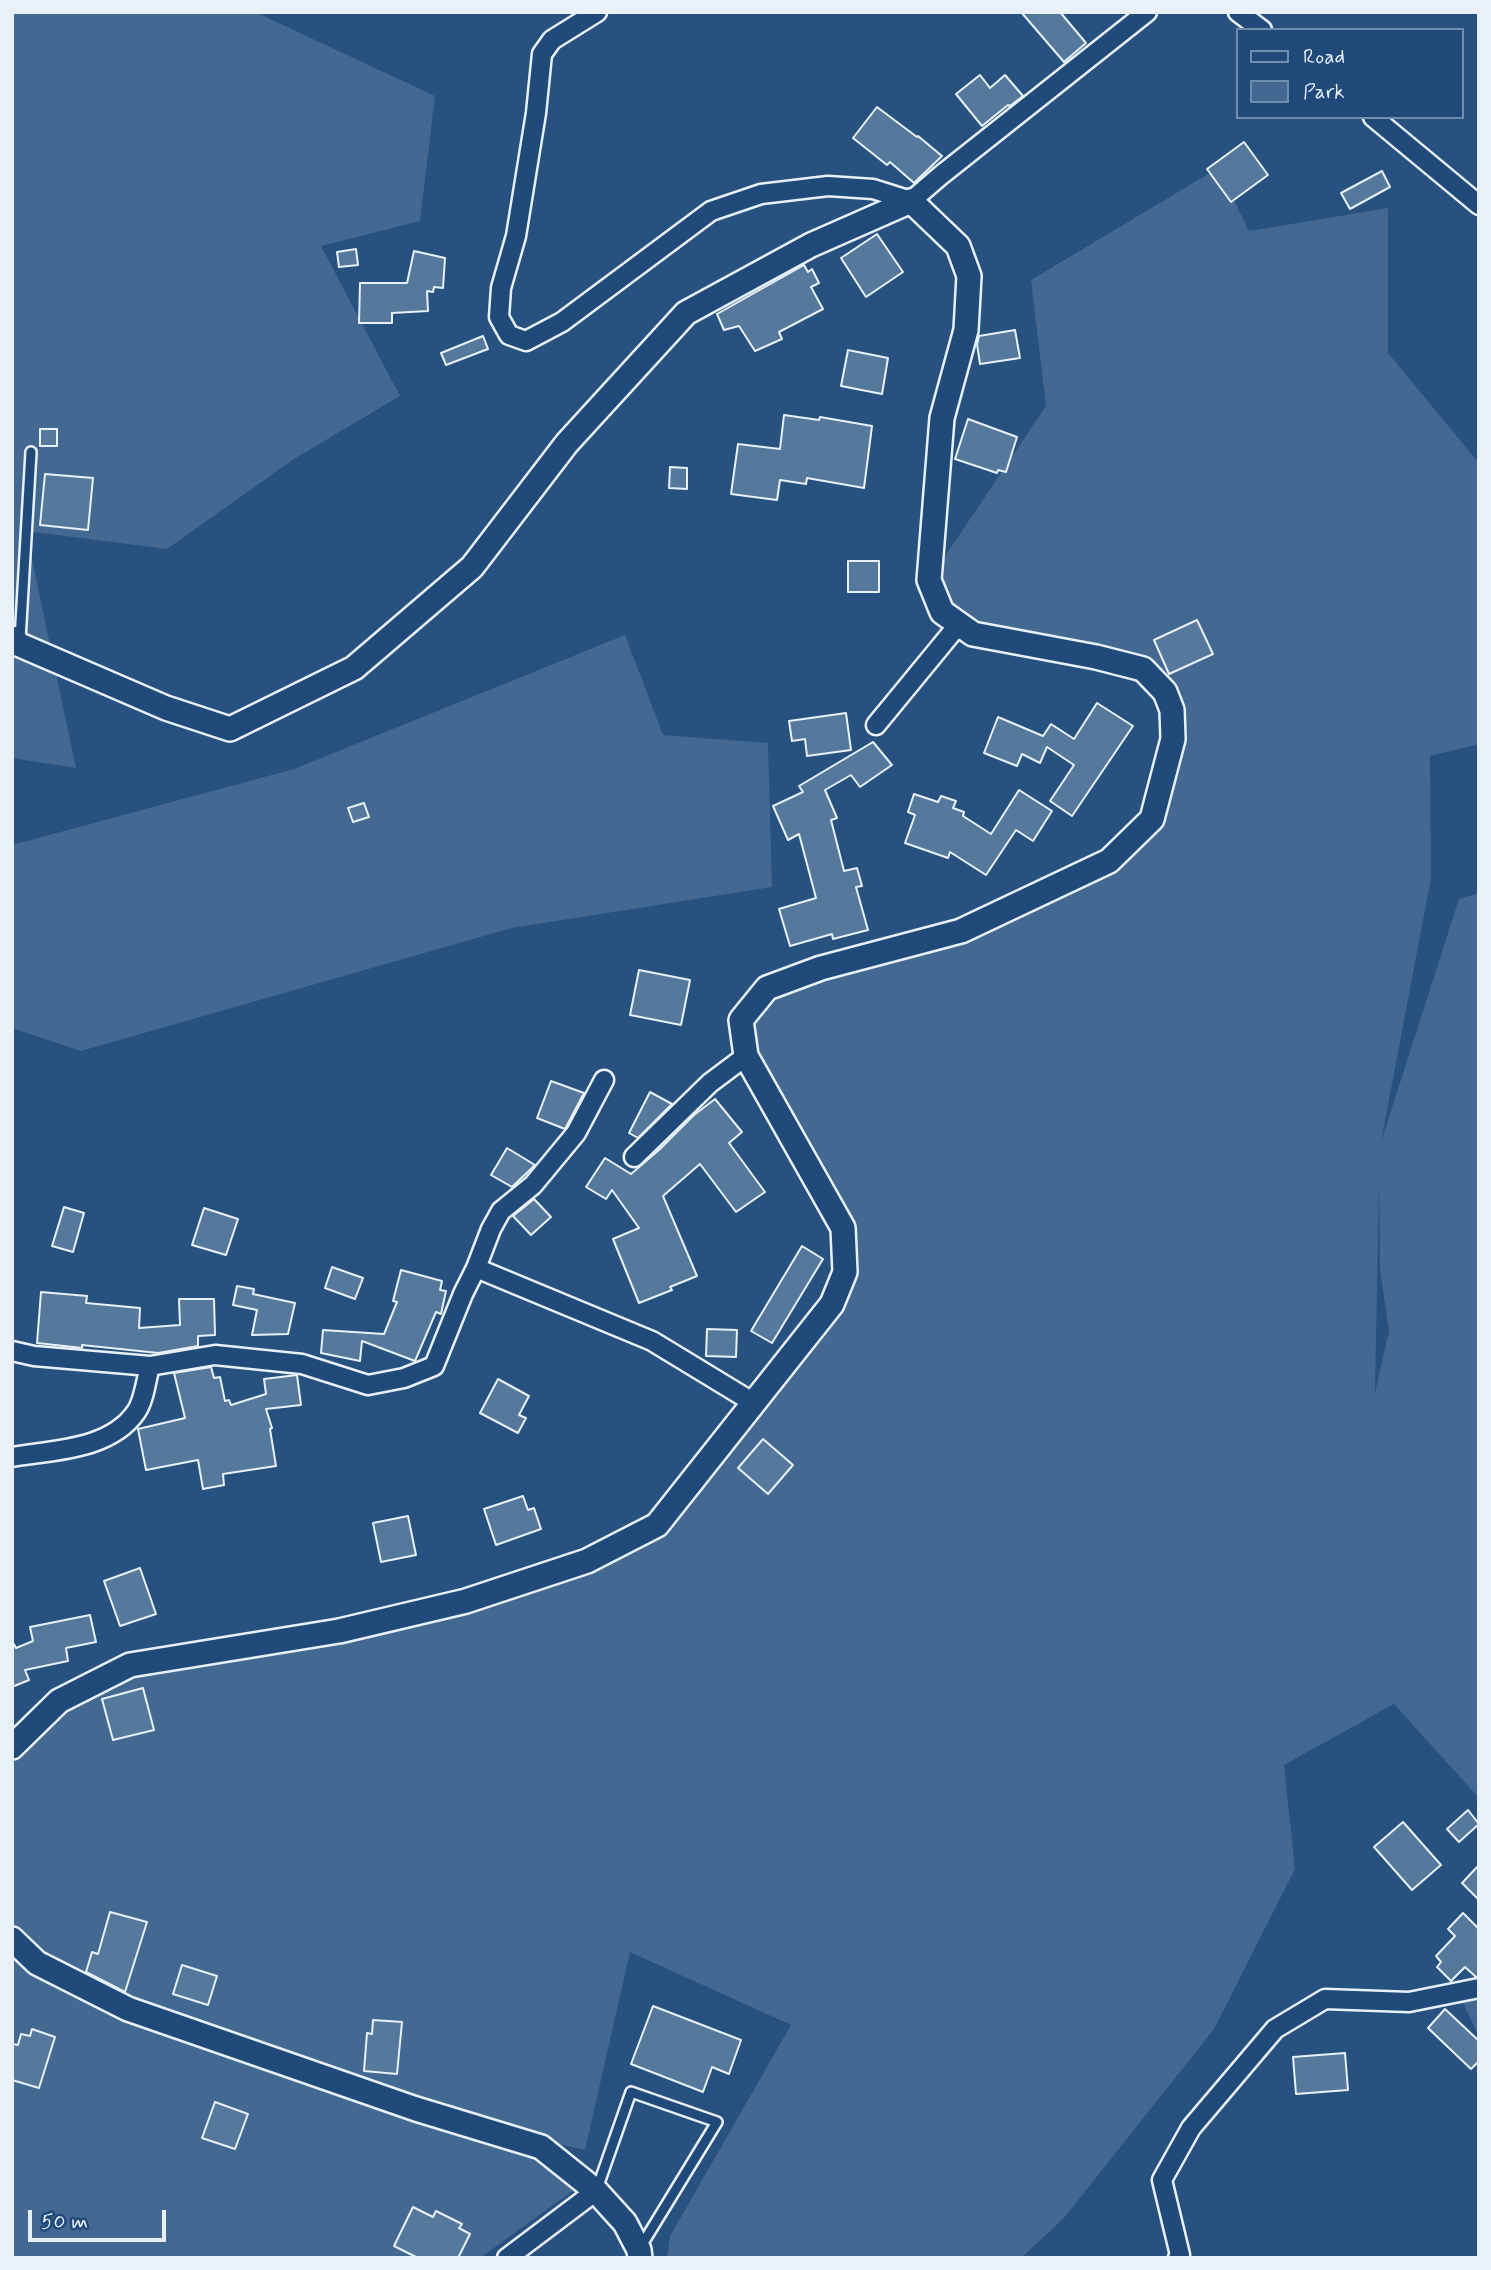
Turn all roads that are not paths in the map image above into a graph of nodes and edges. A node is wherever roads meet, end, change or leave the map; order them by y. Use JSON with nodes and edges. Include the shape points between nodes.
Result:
{"nodes":[{"id":1,"x":597,"y":12,"type":"edge"},
{"id":2,"x":1147,"y":12,"type":"edge"},
{"id":3,"x":1238,"y":12,"type":"edge"},
{"id":4,"x":1259,"y":28,"type":"edge"},
{"id":5,"x":1375,"y":119,"type":"edge"},
{"id":6,"x":911,"y":201,"type":"junction"},
{"id":7,"x":1479,"y":205,"type":"edge"},
{"id":8,"x":31,"y":452,"type":"dead end"},
{"id":9,"x":959,"y":624,"type":"junction"},
{"id":10,"x":16,"y":642,"type":"edge"},
{"id":11,"x":876,"y":725,"type":"dead end"},
{"id":12,"x":746,"y":1056,"type":"junction"},
{"id":13,"x":604,"y":1080,"type":"dead end"},
{"id":14,"x":634,"y":1157,"type":"dead end"},
{"id":15,"x":476,"y":1269,"type":"junction"},
{"id":16,"x":12,"y":1351,"type":"edge"},
{"id":17,"x":150,"y":1366,"type":"junction"},
{"id":18,"x":754,"y":1403,"type":"junction"},
{"id":19,"x":12,"y":1457,"type":"edge"},
{"id":20,"x":12,"y":1747,"type":"edge"},
{"id":21,"x":12,"y":1939,"type":"edge"},
{"id":22,"x":1479,"y":1988,"type":"edge"},
{"id":23,"x":596,"y":2191,"type":"junction"},
{"id":24,"x":639,"y":2254,"type":"edge"},
{"id":25,"x":507,"y":2258,"type":"edge"},
{"id":26,"x":1178,"y":2258,"type":"edge"}],
"edges":[{"from":1,"to":6,"type":"street","via":[[552,40],[542,54],[516,236],[501,288],[499,317],[509,335],[526,341],[562,322],[711,211],[761,194],[828,186],[873,189]]},
{"from":2,"to":6,"type":"street"},
{"from":3,"to":4,"type":"street"},
{"from":5,"to":7,"type":"street"},
{"from":6,"to":9,"type":"street","via":[[958,246],[970,276],[966,330],[942,418],[929,580],[942,612]]},
{"from":6,"to":10,"type":"street","via":[[811,245],[686,313],[567,443],[472,567],[354,668],[230,729],[166,708]]},
{"from":8,"to":10,"type":"lane"},
{"from":9,"to":11,"type":"street"},
{"from":9,"to":12,"type":"street","via":[[973,634],[1143,669],[1165,692],[1172,710],[1173,739],[1152,819],[1110,860],[961,931],[821,968],[767,988],[741,1020]]},
{"from":12,"to":14,"type":"street","via":[[710,1083]]},
{"from":12,"to":18,"type":"street","via":[[843,1228],[845,1272],[832,1304]]},
{"from":13,"to":15,"type":"street","via":[[576,1133],[533,1185],[501,1211]]},
{"from":15,"to":17,"type":"street","via":[[433,1366],[404,1378],[368,1385],[302,1364],[215,1355]]},
{"from":15,"to":18,"type":"street","via":[[652,1341]]},
{"from":16,"to":17,"type":"street"},
{"from":17,"to":19,"type":"street","via":[[137,1411],[121,1429],[91,1444]]},
{"from":18,"to":20,"type":"street","via":[[657,1525],[587,1561],[467,1601],[339,1631],[130,1665],[59,1701]]},
{"from":21,"to":23,"type":"street","via":[[37,1963],[128,2009],[416,2109],[541,2147]]},
{"from":22,"to":26,"type":"street","via":[[1409,2002],[1325,1999],[1275,2029],[1191,2129],[1162,2180]]},
{"from":23,"to":24,"type":"street","via":[[625,2223]]},
{"from":23,"to":24,"type":"lane","via":[[631,2092],[717,2122]]},
{"from":23,"to":25,"type":"street"}]}
